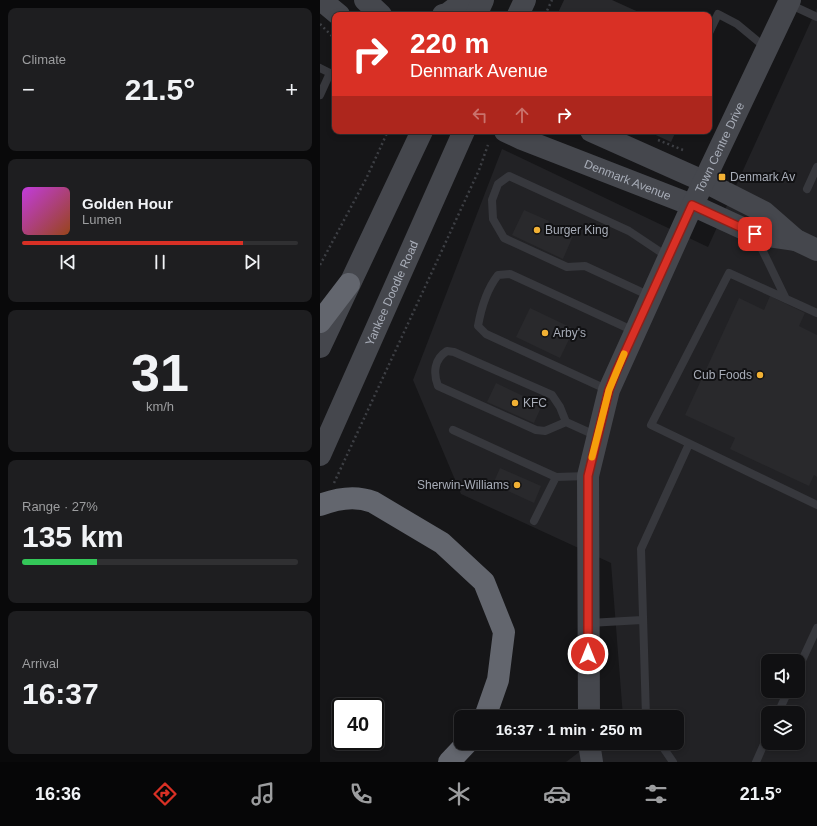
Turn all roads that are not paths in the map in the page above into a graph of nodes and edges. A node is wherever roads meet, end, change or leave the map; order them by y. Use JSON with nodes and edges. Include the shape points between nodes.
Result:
{"nodes":[{"id":1,"x":321,"y":0,"type":"edge"},
{"id":2,"x":365,"y":0,"type":"edge"},
{"id":3,"x":466,"y":0,"type":"edge"},
{"id":4,"x":483,"y":0,"type":"edge"},
{"id":5,"x":525,"y":0,"type":"edge"},
{"id":6,"x":789,"y":2,"type":"edge"},
{"id":7,"x":335,"y":12,"type":"edge"},
{"id":8,"x":378,"y":12,"type":"edge"},
{"id":9,"x":450,"y":12,"type":"edge"},
{"id":10,"x":477,"y":12,"type":"edge"},
{"id":11,"x":519,"y":12,"type":"edge"},
{"id":12,"x":817,"y":17,"type":"edge"},
{"id":13,"x":712,"y":27,"type":"edge"},
{"id":14,"x":766,"y":48,"type":"junction"},
{"id":15,"x":320,"y":68,"type":"edge"},
{"id":16,"x":320,"y":95,"type":"edge"},
{"id":17,"x":421,"y":134,"type":"edge"},
{"id":18,"x":463,"y":134,"type":"edge"},
{"id":19,"x":512,"y":134,"type":"edge"},
{"id":20,"x":598,"y":134,"type":"edge"},
{"id":21,"x":817,"y":167,"type":"edge"},
{"id":22,"x":703,"y":181,"type":"junction"},
{"id":23,"x":807,"y":189,"type":"dead end"},
{"id":24,"x":692,"y":205,"type":"junction"},
{"id":25,"x":755,"y":234,"type":"junction"},
{"id":26,"x":796,"y":240,"type":"junction"},
{"id":27,"x":817,"y":250,"type":"edge"},
{"id":28,"x":668,"y":257,"type":"junction"},
{"id":29,"x":349,"y":284,"type":"junction"},
{"id":30,"x":650,"y":296,"type":"junction"},
{"id":31,"x":786,"y":299,"type":"junction"},
{"id":32,"x":817,"y":313,"type":"edge"},
{"id":33,"x":320,"y":322,"type":"edge"},
{"id":34,"x":634,"y":331,"type":"junction"},
{"id":35,"x":320,"y":347,"type":"edge"},
{"id":36,"x":609,"y":390,"type":"junction"},
{"id":37,"x":566,"y":422,"type":"junction"},
{"id":38,"x":453,"y":430,"type":"dead end"},
{"id":39,"x":598,"y":437,"type":"junction"},
{"id":40,"x":689,"y":444,"type":"junction"},
{"id":41,"x":320,"y":455,"type":"edge"},
{"id":42,"x":588,"y":476,"type":"junction"},
{"id":43,"x":556,"y":477,"type":"junction"},
{"id":44,"x":322,"y":504,"type":"edge"},
{"id":45,"x":817,"y":505,"type":"edge"},
{"id":46,"x":534,"y":521,"type":"dead end"},
{"id":47,"x":642,"y":620,"type":"junction"},
{"id":48,"x":588,"y":623,"type":"junction"},
{"id":49,"x":817,"y":628,"type":"edge"},
{"id":50,"x":805,"y":654,"type":"edge"},
{"id":51,"x":487,"y":710,"type":"edge"},
{"id":52,"x":589,"y":710,"type":"edge"},
{"id":53,"x":646,"y":710,"type":"edge"},
{"id":54,"x":460,"y":750,"type":"edge"},
{"id":55,"x":590,"y":750,"type":"edge"},
{"id":56,"x":665,"y":750,"type":"edge"},
{"id":57,"x":761,"y":750,"type":"edge"},
{"id":58,"x":448,"y":762,"type":"edge"},
{"id":59,"x":592,"y":762,"type":"edge"},
{"id":60,"x":673,"y":762,"type":"edge"},
{"id":61,"x":756,"y":762,"type":"edge"}],
"edges":[{"from":1,"to":7,"type":"street"},
{"from":2,"to":8,"type":"street"},
{"from":3,"to":9,"type":"street"},
{"from":4,"to":10,"type":"street"},
{"from":5,"to":11,"type":"street"},
{"from":6,"to":12,"type":"lane"},
{"from":6,"to":14,"type":"street","name":"Town Centre Drive"},
{"from":13,"to":14,"type":"lane","via":[[718,14],[738,24]]},
{"from":14,"to":22,"type":"street","name":"Town Centre Drive"},
{"from":15,"to":16,"type":"lane","via":[[330,73]]},
{"from":17,"to":29,"type":"street"},
{"from":18,"to":41,"type":"street","name":"Yankee Doodle Road"},
{"from":19,"to":24,"type":"street","name":"Denmark Avenue"},
{"from":20,"to":22,"type":"street","name":"Denmark Avenue"},
{"from":21,"to":23,"type":"lane"},
{"from":22,"to":24,"type":"street","name":"Town Centre Drive"},
{"from":22,"to":26,"type":"street","name":"Denmark Avenue","via":[[764,212]]},
{"from":24,"to":25,"type":"street","name":"Denmark Avenue"},
{"from":24,"to":28,"type":"street","name":"Town Centre Drive"},
{"from":25,"to":26,"type":"street","name":"Denmark Avenue"},
{"from":25,"to":31,"type":"lane"},
{"from":26,"to":27,"type":"street","name":"Denmark Avenue"},
{"from":28,"to":30,"type":"street","name":"Town Centre Drive"},
{"from":28,"to":30,"type":"lane","via":[[629,231],[509,176],[498,184],[492,200],[493,219],[504,238],[567,267],[585,266]]},
{"from":29,"to":33,"type":"highway"},
{"from":29,"to":35,"type":"street"},
{"from":30,"to":34,"type":"street","name":"Town Centre Drive"},
{"from":31,"to":32,"type":"lane"},
{"from":31,"to":40,"type":"lane","via":[[729,273],[651,425]]},
{"from":34,"to":36,"type":"street","name":"Town Centre Drive"},
{"from":34,"to":36,"type":"lane","via":[[510,274],[498,275],[493,282],[480,313],[478,326],[486,334]]},
{"from":36,"to":39,"type":"street","name":"Town Centre Drive"},
{"from":37,"to":37,"type":"lane","via":[[552,395],[454,352],[447,351],[442,354],[434,368],[438,386],[536,430],[545,431]]},
{"from":37,"to":39,"type":"lane"},
{"from":38,"to":43,"type":"lane"},
{"from":39,"to":42,"type":"street","name":"Town Centre Drive"},
{"from":40,"to":45,"type":"lane"},
{"from":40,"to":47,"type":"lane","via":[[641,549]]},
{"from":42,"to":43,"type":"lane"},
{"from":42,"to":48,"type":"street","name":"Town Centre Drive"},
{"from":43,"to":46,"type":"lane"},
{"from":44,"to":51,"type":"highway","via":[[361,497],[373,502],[442,543],[484,582],[504,632],[498,680]]},
{"from":47,"to":48,"type":"lane"},
{"from":47,"to":53,"type":"lane"},
{"from":48,"to":52,"type":"street","name":"Town Centre Drive"},
{"from":49,"to":50,"type":"lane"},
{"from":54,"to":58,"type":"highway"},
{"from":55,"to":59,"type":"street"},
{"from":56,"to":60,"type":"lane"},
{"from":57,"to":61,"type":"lane"}]}
